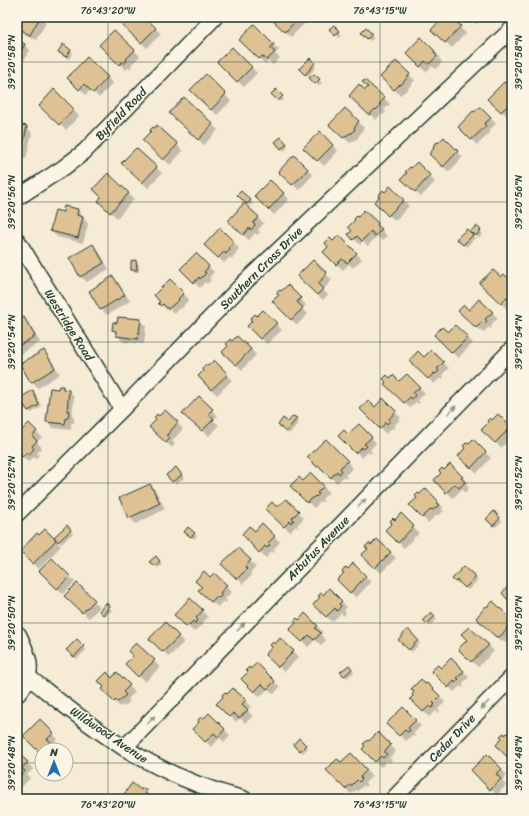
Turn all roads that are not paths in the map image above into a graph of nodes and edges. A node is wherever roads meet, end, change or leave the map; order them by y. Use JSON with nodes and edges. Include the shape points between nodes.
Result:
{"nodes":[{"id":1,"x":215,"y":17,"type":"edge"},
{"id":2,"x":509,"y":37,"type":"edge"},
{"id":3,"x":17,"y":198,"type":"edge"},
{"id":4,"x":17,"y":240,"type":"edge"},
{"id":5,"x":512,"y":349,"type":"edge"},
{"id":6,"x":122,"y":409,"type":"junction"},
{"id":7,"x":17,"y":514,"type":"edge"},
{"id":8,"x":17,"y":636,"type":"edge"},
{"id":9,"x":27,"y":676,"type":"junction"},
{"id":10,"x":512,"y":677,"type":"edge"},
{"id":11,"x":17,"y":692,"type":"edge"},
{"id":12,"x":124,"y":748,"type":"junction"},
{"id":13,"x":244,"y":799,"type":"edge"},
{"id":14,"x":393,"y":799,"type":"edge"}],
"edges":[{"from":1,"to":3,"type":"street","name":"Byfield Road","via":[[84,152]]},
{"from":2,"to":6,"type":"street","name":"Southern Cross Drive","via":[[246,281]]},
{"from":4,"to":6,"type":"street","name":"Westridge Road"},
{"from":12,"to":5,"type":"street","name":"Arbutus Avenue","one_way":true},
{"from":6,"to":7,"type":"street","name":"Southern Cross Drive"},
{"from":8,"to":9,"type":"street","via":[[28,665]]},
{"from":9,"to":11,"type":"street"},
{"from":9,"to":12,"type":"street","name":"Wildwood Avenue"},
{"from":10,"to":14,"type":"street","name":"Cedar Drive","one_way":true},
{"from":12,"to":13,"type":"street","name":"Wildwood Avenue","via":[[160,768],[195,783]]}]}
